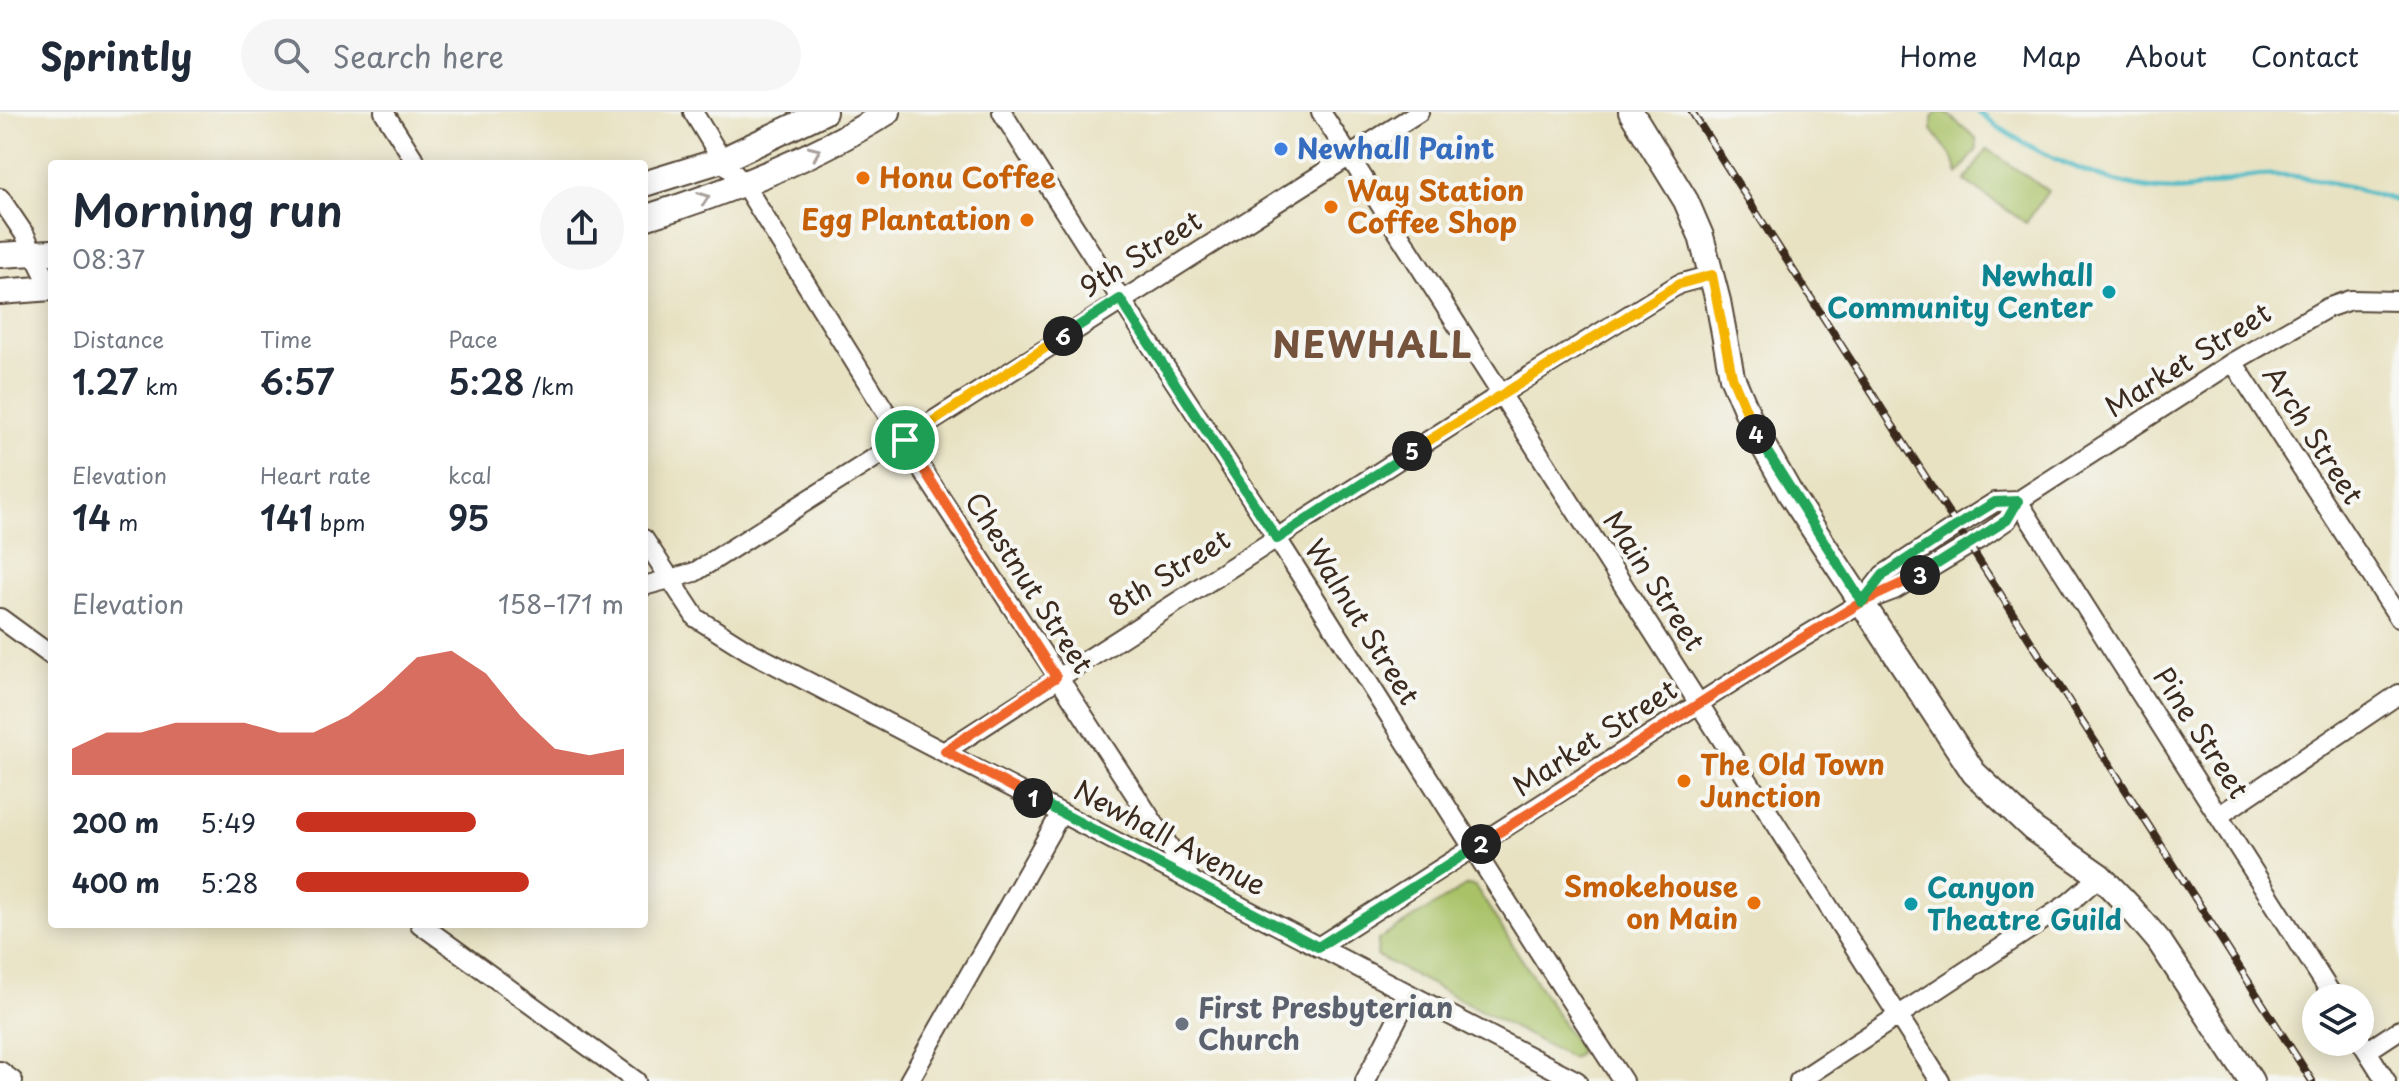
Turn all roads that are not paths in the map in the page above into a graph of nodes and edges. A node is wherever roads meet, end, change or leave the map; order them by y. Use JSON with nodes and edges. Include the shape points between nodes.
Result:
{"nodes":[{"id":1,"x":384,"y":112,"type":"edge"},
{"id":2,"x":693,"y":112,"type":"edge"},
{"id":3,"x":824,"y":112,"type":"edge"},
{"id":4,"x":888,"y":112,"type":"edge"},
{"id":5,"x":1002,"y":112,"type":"edge"},
{"id":6,"x":1321,"y":112,"type":"edge"},
{"id":7,"x":1419,"y":112,"type":"edge"},
{"id":8,"x":1631,"y":112,"type":"edge"},
{"id":9,"x":1347,"y":155,"type":"junction"},
{"id":10,"x":414,"y":160,"type":"edge"},
{"id":11,"x":722,"y":160,"type":"junction"},
{"id":12,"x":648,"y":183,"type":"edge"},
{"id":13,"x":744,"y":184,"type":"junction"},
{"id":14,"x":0,"y":198,"type":"edge"},
{"id":15,"x":648,"y":217,"type":"edge"},
{"id":16,"x":43,"y":252,"type":"edge"},
{"id":17,"x":0,"y":255,"type":"edge"},
{"id":18,"x":48,"y":272,"type":"edge"},
{"id":19,"x":1712,"y":275,"type":"junction"},
{"id":20,"x":48,"y":288,"type":"edge"},
{"id":21,"x":0,"y":292,"type":"edge"},
{"id":22,"x":1120,"y":299,"type":"junction"},
{"id":23,"x":2399,"y":301,"type":"edge"},
{"id":24,"x":2233,"y":362,"type":"junction"},
{"id":25,"x":1501,"y":394,"type":"junction"},
{"id":26,"x":905,"y":440,"type":"junction"},
{"id":27,"x":2018,"y":501,"type":"junction"},
{"id":28,"x":1277,"y":539,"type":"junction"},
{"id":29,"x":648,"y":545,"type":"edge"},
{"id":30,"x":670,"y":579,"type":"junction"},
{"id":31,"x":648,"y":585,"type":"edge"},
{"id":32,"x":1862,"y":602,"type":"junction"},
{"id":33,"x":0,"y":618,"type":"edge"},
{"id":34,"x":2399,"y":618,"type":"edge"},
{"id":35,"x":48,"y":653,"type":"edge"},
{"id":36,"x":1056,"y":677,"type":"junction"},
{"id":37,"x":2399,"y":694,"type":"edge"},
{"id":38,"x":1700,"y":705,"type":"junction"},
{"id":39,"x":945,"y":751,"type":"junction"},
{"id":40,"x":1061,"y":813,"type":"junction"},
{"id":41,"x":2220,"y":815,"type":"junction"},
{"id":42,"x":1471,"y":851,"type":"junction"},
{"id":43,"x":2100,"y":876,"type":"junction"},
{"id":44,"x":1191,"y":880,"type":"junction"},
{"id":45,"x":426,"y":928,"type":"edge"},
{"id":46,"x":1318,"y":947,"type":"junction"},
{"id":47,"x":2325,"y":984,"type":"edge"},
{"id":48,"x":1409,"y":996,"type":"junction"},
{"id":49,"x":1899,"y":1016,"type":"junction"},
{"id":50,"x":2399,"y":1030,"type":"edge"},
{"id":51,"x":2374,"y":1041,"type":"edge"},
{"id":52,"x":2370,"y":1056,"type":"edge"},
{"id":53,"x":0,"y":1071,"type":"edge"},
{"id":54,"x":13,"y":1081,"type":"edge"},
{"id":55,"x":636,"y":1081,"type":"edge"},
{"id":56,"x":909,"y":1081,"type":"edge"},
{"id":57,"x":1365,"y":1081,"type":"edge"},
{"id":58,"x":1577,"y":1081,"type":"edge"},
{"id":59,"x":1623,"y":1081,"type":"edge"},
{"id":60,"x":1799,"y":1081,"type":"edge"},
{"id":61,"x":1940,"y":1081,"type":"edge"},
{"id":62,"x":2251,"y":1081,"type":"edge"},
{"id":63,"x":2386,"y":1081,"type":"edge"}],
"edges":[{"from":1,"to":10,"type":"street"},
{"from":2,"to":11,"type":"street","name":"Chestnut Street"},
{"from":3,"to":11,"type":"main road"},
{"from":13,"to":4,"type":"main road","one_way":true,"via":[[834,144]]},
{"from":5,"to":22,"type":"street","name":"Walnut Street"},
{"from":6,"to":9,"type":"street","name":"Main Street"},
{"from":7,"to":9,"type":"street","name":"9th Street"},
{"from":8,"to":19,"type":"main road","via":[[1686,201]]},
{"from":9,"to":22,"type":"street","name":"9th Street"},
{"from":9,"to":25,"type":"street","name":"Main Street"},
{"from":11,"to":12,"type":"main road"},
{"from":11,"to":13,"type":"street","name":"Chestnut Street"},
{"from":15,"to":13,"type":"main road","one_way":true},
{"from":13,"to":26,"type":"street","name":"Chestnut Street"},
{"from":14,"to":16,"type":"street"},
{"from":16,"to":17,"type":"main road"},
{"from":16,"to":18,"type":"street"},
{"from":19,"to":25,"type":"street","name":"8th Street","via":[[1679,284]]},
{"from":19,"to":32,"type":"main road","via":[[1741,402],[1791,495]]},
{"from":20,"to":21,"type":"main road"},
{"from":22,"to":26,"type":"street","name":"9th Street"},
{"from":22,"to":28,"type":"street","name":"Walnut Street"},
{"from":23,"to":24,"type":"street","name":"Market Street","via":[[2350,300],[2327,308]]},
{"from":24,"to":27,"type":"street","name":"Market Street"},
{"from":24,"to":34,"type":"street","name":"Arch Street"},
{"from":25,"to":28,"type":"street","name":"8th Street"},
{"from":25,"to":38,"type":"street","name":"Main Street"},
{"from":26,"to":30,"type":"street","name":"9th Street","via":[[695,572]]},
{"from":26,"to":36,"type":"street","name":"Chestnut Street"},
{"from":27,"to":32,"type":"street","name":"Market Street","via":[[1995,502],[1969,518],[1883,575]]},
{"from":27,"to":41,"type":"street","name":"Pine Street"},
{"from":28,"to":36,"type":"street","name":"8th Street"},
{"from":28,"to":42,"type":"street","name":"Walnut Street"},
{"from":29,"to":30,"type":"street","name":"Newhall Avenue"},
{"from":30,"to":31,"type":"street","name":"9th Street"},
{"from":30,"to":39,"type":"street","name":"Newhall Avenue","via":[[706,625]]},
{"from":32,"to":38,"type":"street","name":"Market Street"},
{"from":32,"to":43,"type":"main road","via":[[1974,773],[2033,829]]},
{"from":33,"to":35,"type":"street"},
{"from":36,"to":39,"type":"street","name":"8th Street"},
{"from":36,"to":44,"type":"street","name":"Chestnut Street"},
{"from":37,"to":41,"type":"street"},
{"from":38,"to":42,"type":"street","name":"Market Street"},
{"from":38,"to":49,"type":"street","name":"Main Street"},
{"from":39,"to":40,"type":"street","name":"Newhall Avenue"},
{"from":40,"to":44,"type":"street","name":"Newhall Avenue"},
{"from":40,"to":56,"type":"street"},
{"from":41,"to":47,"type":"street","name":"Pine Street"},
{"from":42,"to":46,"type":"street","name":"Market Street"},
{"from":42,"to":59,"type":"street","name":"Walnut Street"},
{"from":43,"to":49,"type":"street","via":[[2069,903]]},
{"from":43,"to":62,"type":"main road","via":[[2159,941]]},
{"from":44,"to":46,"type":"street","name":"Newhall Avenue"},
{"from":45,"to":55,"type":"street"},
{"from":46,"to":48,"type":"street","name":"Newhall Avenue"},
{"from":48,"to":57,"type":"street"},
{"from":48,"to":58,"type":"street","name":"Newhall Avenue"},
{"from":49,"to":60,"type":"street"},
{"from":49,"to":61,"type":"street","name":"Main Street"},
{"from":50,"to":51,"type":"street"},
{"from":52,"to":63,"type":"street"},
{"from":53,"to":54,"type":"street"}]}
